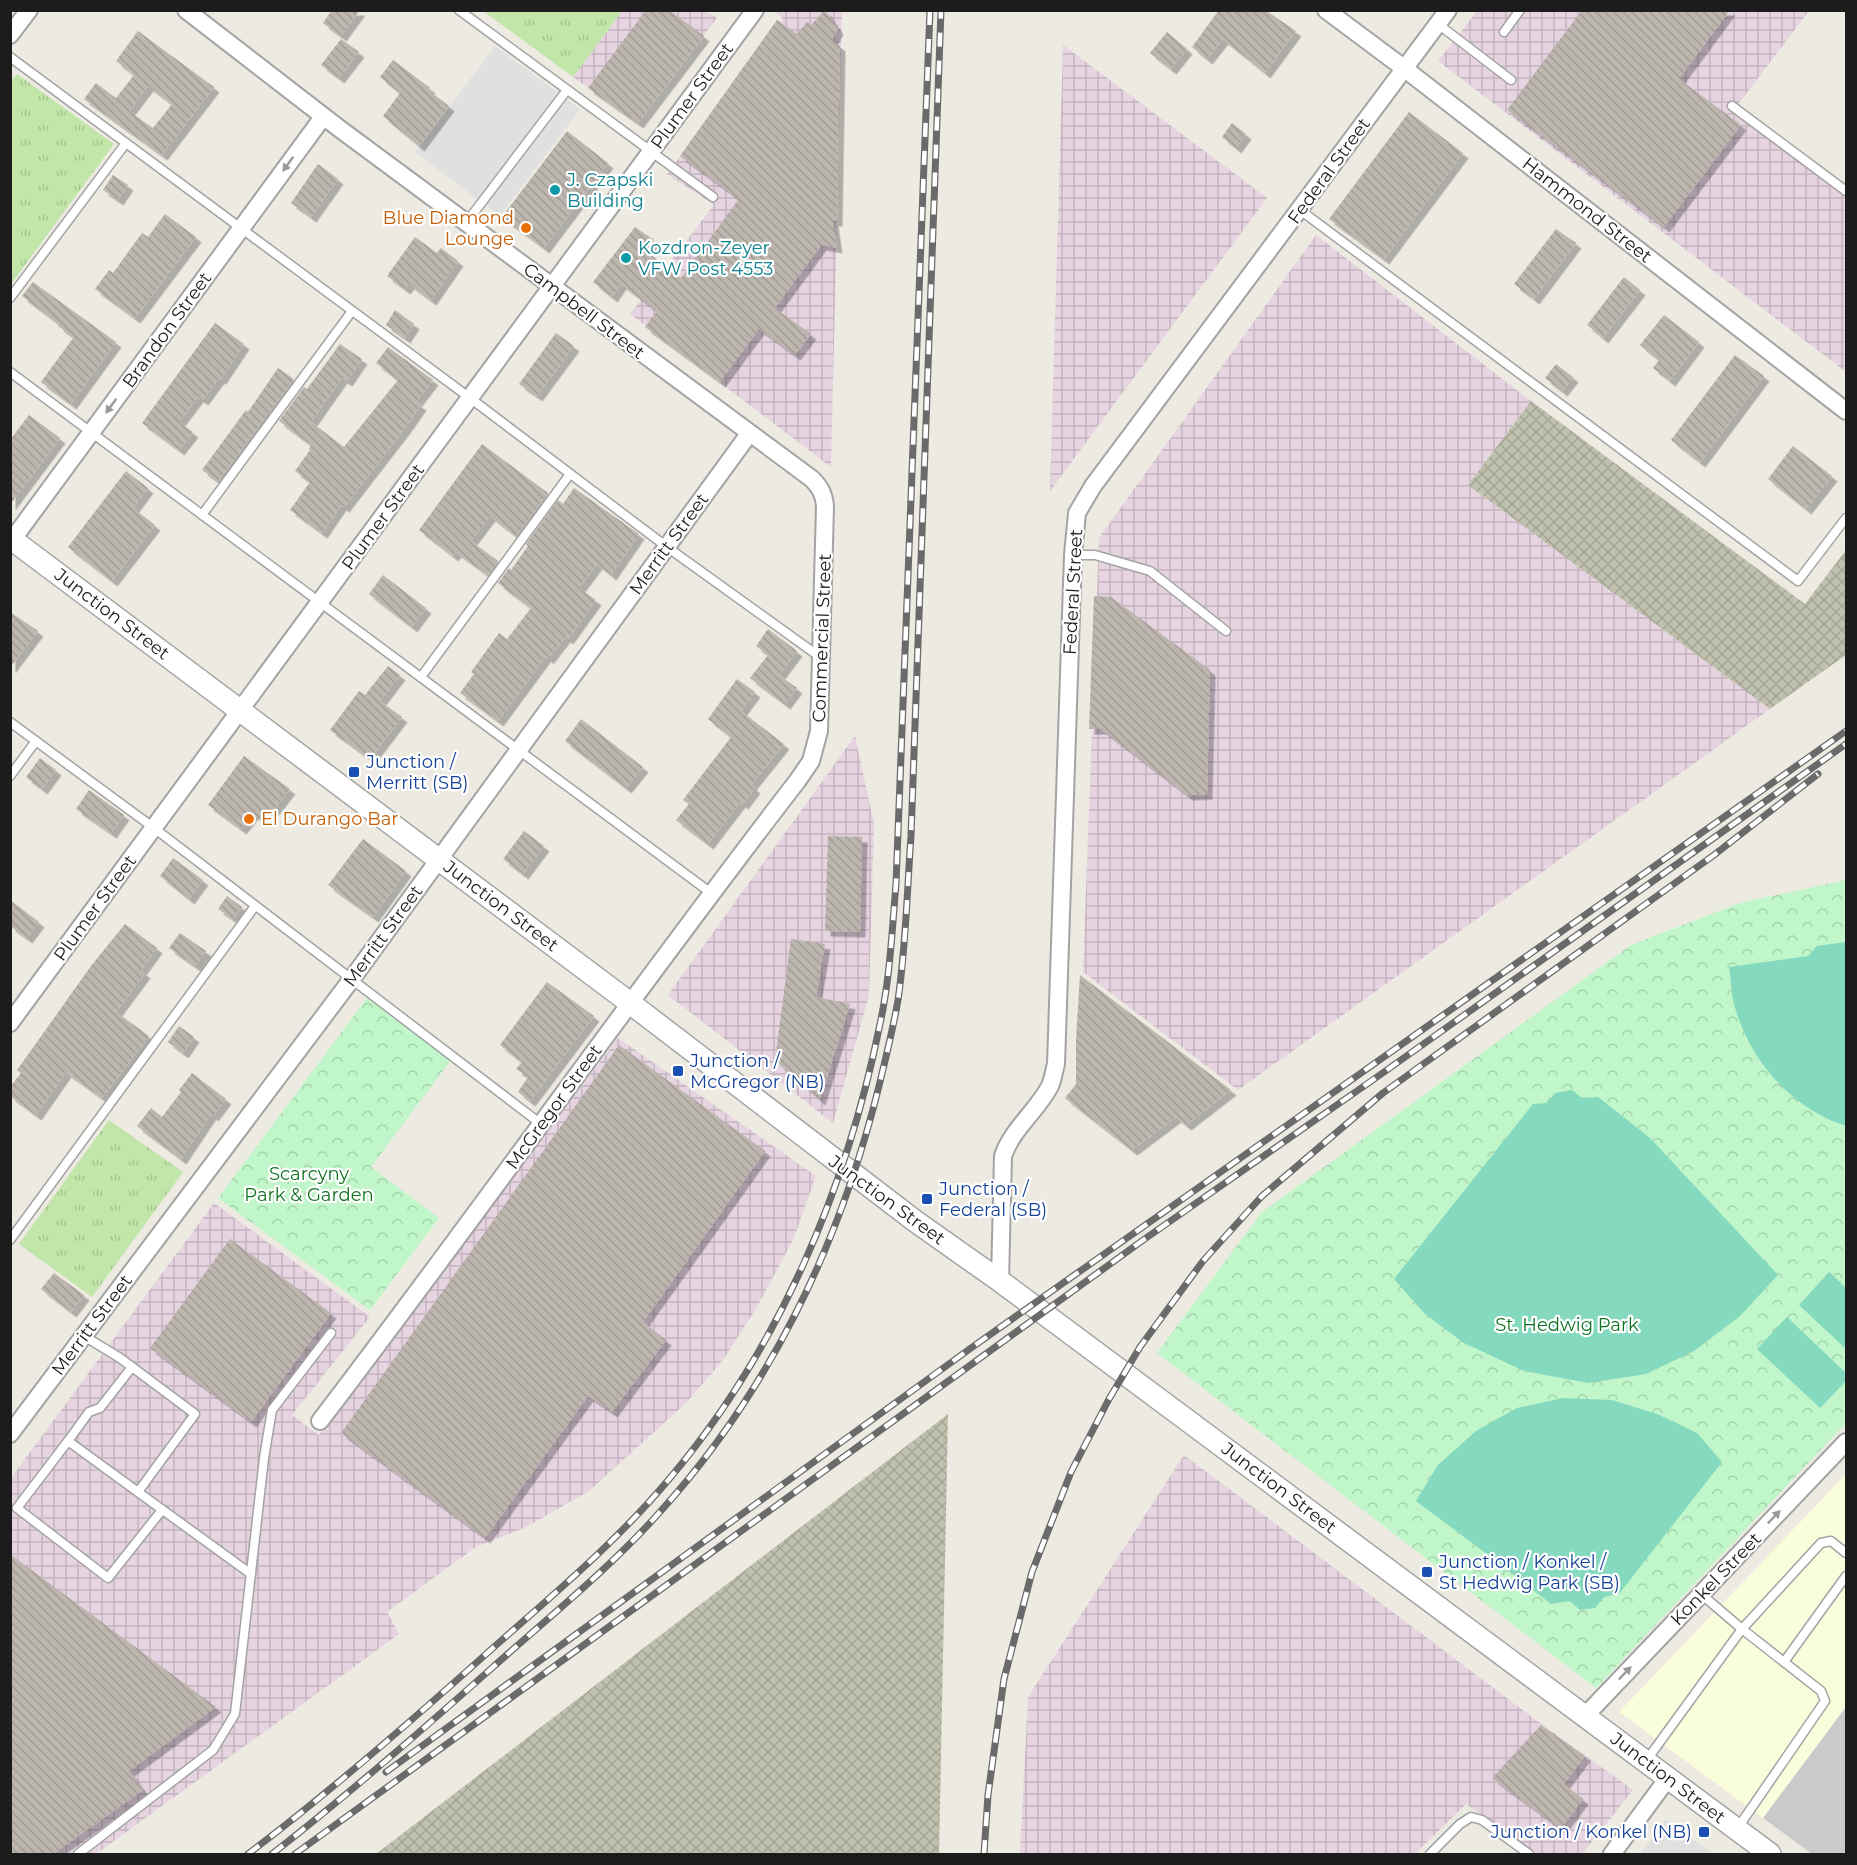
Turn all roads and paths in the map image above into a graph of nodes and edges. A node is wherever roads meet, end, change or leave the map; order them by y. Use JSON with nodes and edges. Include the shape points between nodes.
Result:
{"nodes":[{"id":1,"x":28,"y":10,"type":"edge"},
{"id":2,"x":186,"y":10,"type":"edge"},
{"id":3,"x":459,"y":10,"type":"edge"},
{"id":4,"x":1326,"y":10,"type":"edge"},
{"id":5,"x":1520,"y":10,"type":"edge"},
{"id":6,"x":754,"y":11,"type":"edge"},
{"id":7,"x":1443,"y":17,"type":"edge"},
{"id":8,"x":1504,"y":32,"type":"dead end"},
{"id":9,"x":10,"y":35,"type":"edge"},
{"id":10,"x":10,"y":57,"type":"edge"},
{"id":11,"x":1405,"y":69,"type":"junction"},
{"id":12,"x":1511,"y":80,"type":"dead end"},
{"id":13,"x":567,"y":90,"type":"junction"},
{"id":14,"x":1732,"y":106,"type":"dead end"},
{"id":15,"x":323,"y":117,"type":"junction"},
{"id":16,"x":126,"y":144,"type":"junction"},
{"id":17,"x":651,"y":152,"type":"junction"},
{"id":18,"x":1846,"y":191,"type":"edge"},
{"id":19,"x":713,"y":196,"type":"dead end"},
{"id":20,"x":1300,"y":210,"type":"junction"},
{"id":21,"x":466,"y":223,"type":"junction"},
{"id":22,"x":241,"y":229,"type":"junction"},
{"id":23,"x":552,"y":287,"type":"junction"},
{"id":24,"x":10,"y":298,"type":"edge"},
{"id":25,"x":352,"y":311,"type":"junction"},
{"id":26,"x":10,"y":372,"type":"edge"},
{"id":27,"x":470,"y":398,"type":"junction"},
{"id":28,"x":1846,"y":411,"type":"edge"},
{"id":29,"x":92,"y":433,"type":"junction"},
{"id":30,"x":749,"y":434,"type":"junction"},
{"id":31,"x":570,"y":474,"type":"junction"},
{"id":32,"x":812,"y":479,"type":"joint"},
{"id":33,"x":202,"y":515,"type":"junction"},
{"id":34,"x":1846,"y":518,"type":"edge"},
{"id":35,"x":11,"y":540,"type":"edge"},
{"id":36,"x":667,"y":547,"type":"junction"},
{"id":37,"x":1073,"y":555,"type":"junction"},
{"id":38,"x":320,"y":602,"type":"junction"},
{"id":39,"x":1226,"y":631,"type":"dead end"},
{"id":40,"x":822,"y":659,"type":"junction"},
{"id":41,"x":421,"y":677,"type":"junction"},
{"id":42,"x":240,"y":711,"type":"junction"},
{"id":43,"x":10,"y":722,"type":"edge"},
{"id":44,"x":36,"y":741,"type":"junction"},
{"id":45,"x":519,"y":749,"type":"junction"},
{"id":46,"x":10,"y":776,"type":"edge"},
{"id":47,"x":788,"y":793,"type":"joint"},
{"id":48,"x":154,"y":828,"type":"junction"},
{"id":49,"x":438,"y":859,"type":"junction"},
{"id":50,"x":711,"y":893,"type":"junction"},
{"id":51,"x":255,"y":906,"type":"junction"},
{"id":52,"x":351,"y":980,"type":"junction"},
{"id":53,"x":630,"y":1003,"type":"junction"},
{"id":54,"x":10,"y":1023,"type":"edge"},
{"id":55,"x":541,"y":1124,"type":"junction"},
{"id":56,"x":10,"y":1240,"type":"edge"},
{"id":57,"x":1000,"y":1281,"type":"junction"},
{"id":58,"x":331,"y":1333,"type":"dead end"},
{"id":59,"x":84,"y":1335,"type":"junction"},
{"id":60,"x":132,"y":1367,"type":"junction"},
{"id":61,"x":320,"y":1420,"type":"dead end"},
{"id":62,"x":10,"y":1434,"type":"edge"},
{"id":63,"x":68,"y":1442,"type":"junction"},
{"id":64,"x":1846,"y":1442,"type":"edge"},
{"id":65,"x":138,"y":1492,"type":"junction"},
{"id":66,"x":162,"y":1510,"type":"junction"},
{"id":67,"x":1846,"y":1553,"type":"edge"},
{"id":68,"x":251,"y":1574,"type":"junction"},
{"id":69,"x":1846,"y":1576,"type":"edge"},
{"id":70,"x":1701,"y":1594,"type":"junction"},
{"id":71,"x":1742,"y":1629,"type":"junction"},
{"id":72,"x":1784,"y":1662,"type":"junction"},
{"id":73,"x":1585,"y":1716,"type":"junction"},
{"id":74,"x":1646,"y":1762,"type":"junction"},
{"id":75,"x":1668,"y":1778,"type":"junction"},
{"id":76,"x":1736,"y":1829,"type":"junction"},
{"id":77,"x":78,"y":1854,"type":"edge"},
{"id":78,"x":1430,"y":1854,"type":"edge"},
{"id":79,"x":1529,"y":1854,"type":"edge"},
{"id":80,"x":1612,"y":1854,"type":"edge"},
{"id":81,"x":1770,"y":1854,"type":"edge"}],
"edges":[{"from":1,"to":9,"type":"street"},
{"from":2,"to":15,"type":"street","name":"Campbell Street"},
{"from":3,"to":13,"type":"lane"},
{"from":4,"to":11,"type":"street","name":"Hammond Street"},
{"from":5,"to":8,"type":"lane"},
{"from":6,"to":17,"type":"street","name":"Plumer Street"},
{"from":7,"to":11,"type":"street","name":"Federal Street"},
{"from":7,"to":12,"type":"lane"},
{"from":10,"to":16,"type":"lane"},
{"from":11,"to":20,"type":"street","name":"Federal Street"},
{"from":11,"to":28,"type":"street","name":"Hammond Street"},
{"from":13,"to":17,"type":"lane"},
{"from":13,"to":21,"type":"lane"},
{"from":14,"to":18,"type":"lane"},
{"from":15,"to":21,"type":"street","name":"Campbell Street"},
{"from":15,"to":22,"type":"street","name":"Brandon Street","one_way":true},
{"from":16,"to":22,"type":"lane"},
{"from":16,"to":24,"type":"lane"},
{"from":17,"to":19,"type":"lane"},
{"from":17,"to":23,"type":"street","name":"Plumer Street"},
{"from":20,"to":34,"type":"lane","via":[[1798,581]]},
{"from":20,"to":37,"type":"street","name":"Federal Street","via":[[1093,486],[1077,513]]},
{"from":21,"to":23,"type":"street","name":"Campbell Street"},
{"from":22,"to":25,"type":"lane"},
{"from":22,"to":29,"type":"street","name":"Brandon Street","one_way":true},
{"from":23,"to":27,"type":"street","name":"Plumer Street"},
{"from":23,"to":30,"type":"street","name":"Campbell Street"},
{"from":25,"to":27,"type":"lane"},
{"from":25,"to":33,"type":"lane"},
{"from":26,"to":29,"type":"lane"},
{"from":27,"to":31,"type":"lane"},
{"from":27,"to":38,"type":"street","name":"Plumer Street"},
{"from":29,"to":33,"type":"lane"},
{"from":29,"to":35,"type":"street","name":"Brandon Street"},
{"from":30,"to":32,"type":"street","name":"Campbell Street"},
{"from":30,"to":36,"type":"street","name":"Merritt Street"},
{"from":31,"to":36,"type":"lane"},
{"from":31,"to":41,"type":"lane"},
{"from":32,"to":40,"type":"street","name":"Commercial Street","via":[[819,486],[825,506]]},
{"from":33,"to":38,"type":"lane"},
{"from":35,"to":42,"type":"street","name":"Junction Street"},
{"from":36,"to":40,"type":"lane"},
{"from":36,"to":45,"type":"street","name":"Merritt Street"},
{"from":37,"to":39,"type":"lane","via":[[1095,555],[1150,571]]},
{"from":37,"to":57,"type":"street","name":"Federal Street","via":[[1056,1064],[1051,1084],[1015,1133],[1004,1156]]},
{"from":38,"to":41,"type":"lane"},
{"from":38,"to":42,"type":"street","name":"Plumer Street"},
{"from":40,"to":47,"type":"street","name":"Commercial Street","via":[[816,748]]},
{"from":41,"to":45,"type":"lane"},
{"from":42,"to":48,"type":"street","name":"Plumer Street"},
{"from":42,"to":49,"type":"street","name":"Junction Street"},
{"from":43,"to":44,"type":"lane"},
{"from":44,"to":46,"type":"lane"},
{"from":44,"to":48,"type":"lane"},
{"from":45,"to":49,"type":"street","name":"Merritt Street"},
{"from":45,"to":50,"type":"lane"},
{"from":47,"to":50,"type":"street","name":"McGregor Street"},
{"from":48,"to":51,"type":"lane"},
{"from":48,"to":54,"type":"street","name":"Plumer Street"},
{"from":49,"to":52,"type":"street","name":"Merritt Street"},
{"from":49,"to":53,"type":"street","name":"Junction Street"},
{"from":50,"to":53,"type":"street","name":"McGregor Street"},
{"from":51,"to":52,"type":"lane"},
{"from":51,"to":56,"type":"lane"},
{"from":52,"to":55,"type":"lane"},
{"from":52,"to":59,"type":"street","name":"Merritt Street"},
{"from":53,"to":55,"type":"street","name":"McGregor Street"},
{"from":53,"to":57,"type":"street","name":"Junction Street","via":[[869,1187]]},
{"from":55,"to":61,"type":"street","name":"McGregor Street"},
{"from":57,"to":73,"type":"street","name":"Junction Street"},
{"from":58,"to":68,"type":"lane","via":[[272,1410]]},
{"from":59,"to":60,"type":"lane"},
{"from":59,"to":62,"type":"street","name":"Merritt Street"},
{"from":60,"to":63,"type":"lane","via":[[100,1408],[89,1412]]},
{"from":60,"to":65,"type":"lane","via":[[195,1414]]},
{"from":63,"to":65,"type":"lane"},
{"from":63,"to":66,"type":"lane","via":[[16,1508],[108,1578]]},
{"from":70,"to":64,"type":"street","name":"Konkel Street","one_way":true},
{"from":65,"to":66,"type":"lane"},
{"from":66,"to":68,"type":"lane"},
{"from":67,"to":71,"type":"lane","via":[[1831,1540],[1821,1543]]},
{"from":68,"to":77,"type":"lane","via":[[235,1714],[213,1750]]},
{"from":69,"to":72,"type":"lane"},
{"from":70,"to":71,"type":"lane"},
{"from":73,"to":70,"type":"street","name":"Konkel Street","one_way":true},
{"from":71,"to":72,"type":"lane"},
{"from":71,"to":74,"type":"lane"},
{"from":72,"to":76,"type":"lane","via":[[1821,1690],[1825,1701]]},
{"from":73,"to":74,"type":"street","name":"Junction Street"},
{"from":74,"to":75,"type":"street","name":"Junction Street"},
{"from":75,"to":76,"type":"street","name":"Junction Street"},
{"from":75,"to":80,"type":"street"},
{"from":76,"to":81,"type":"street","name":"Junction Street"},
{"from":78,"to":79,"type":"lane","via":[[1471,1817],[1482,1820]]}]}
